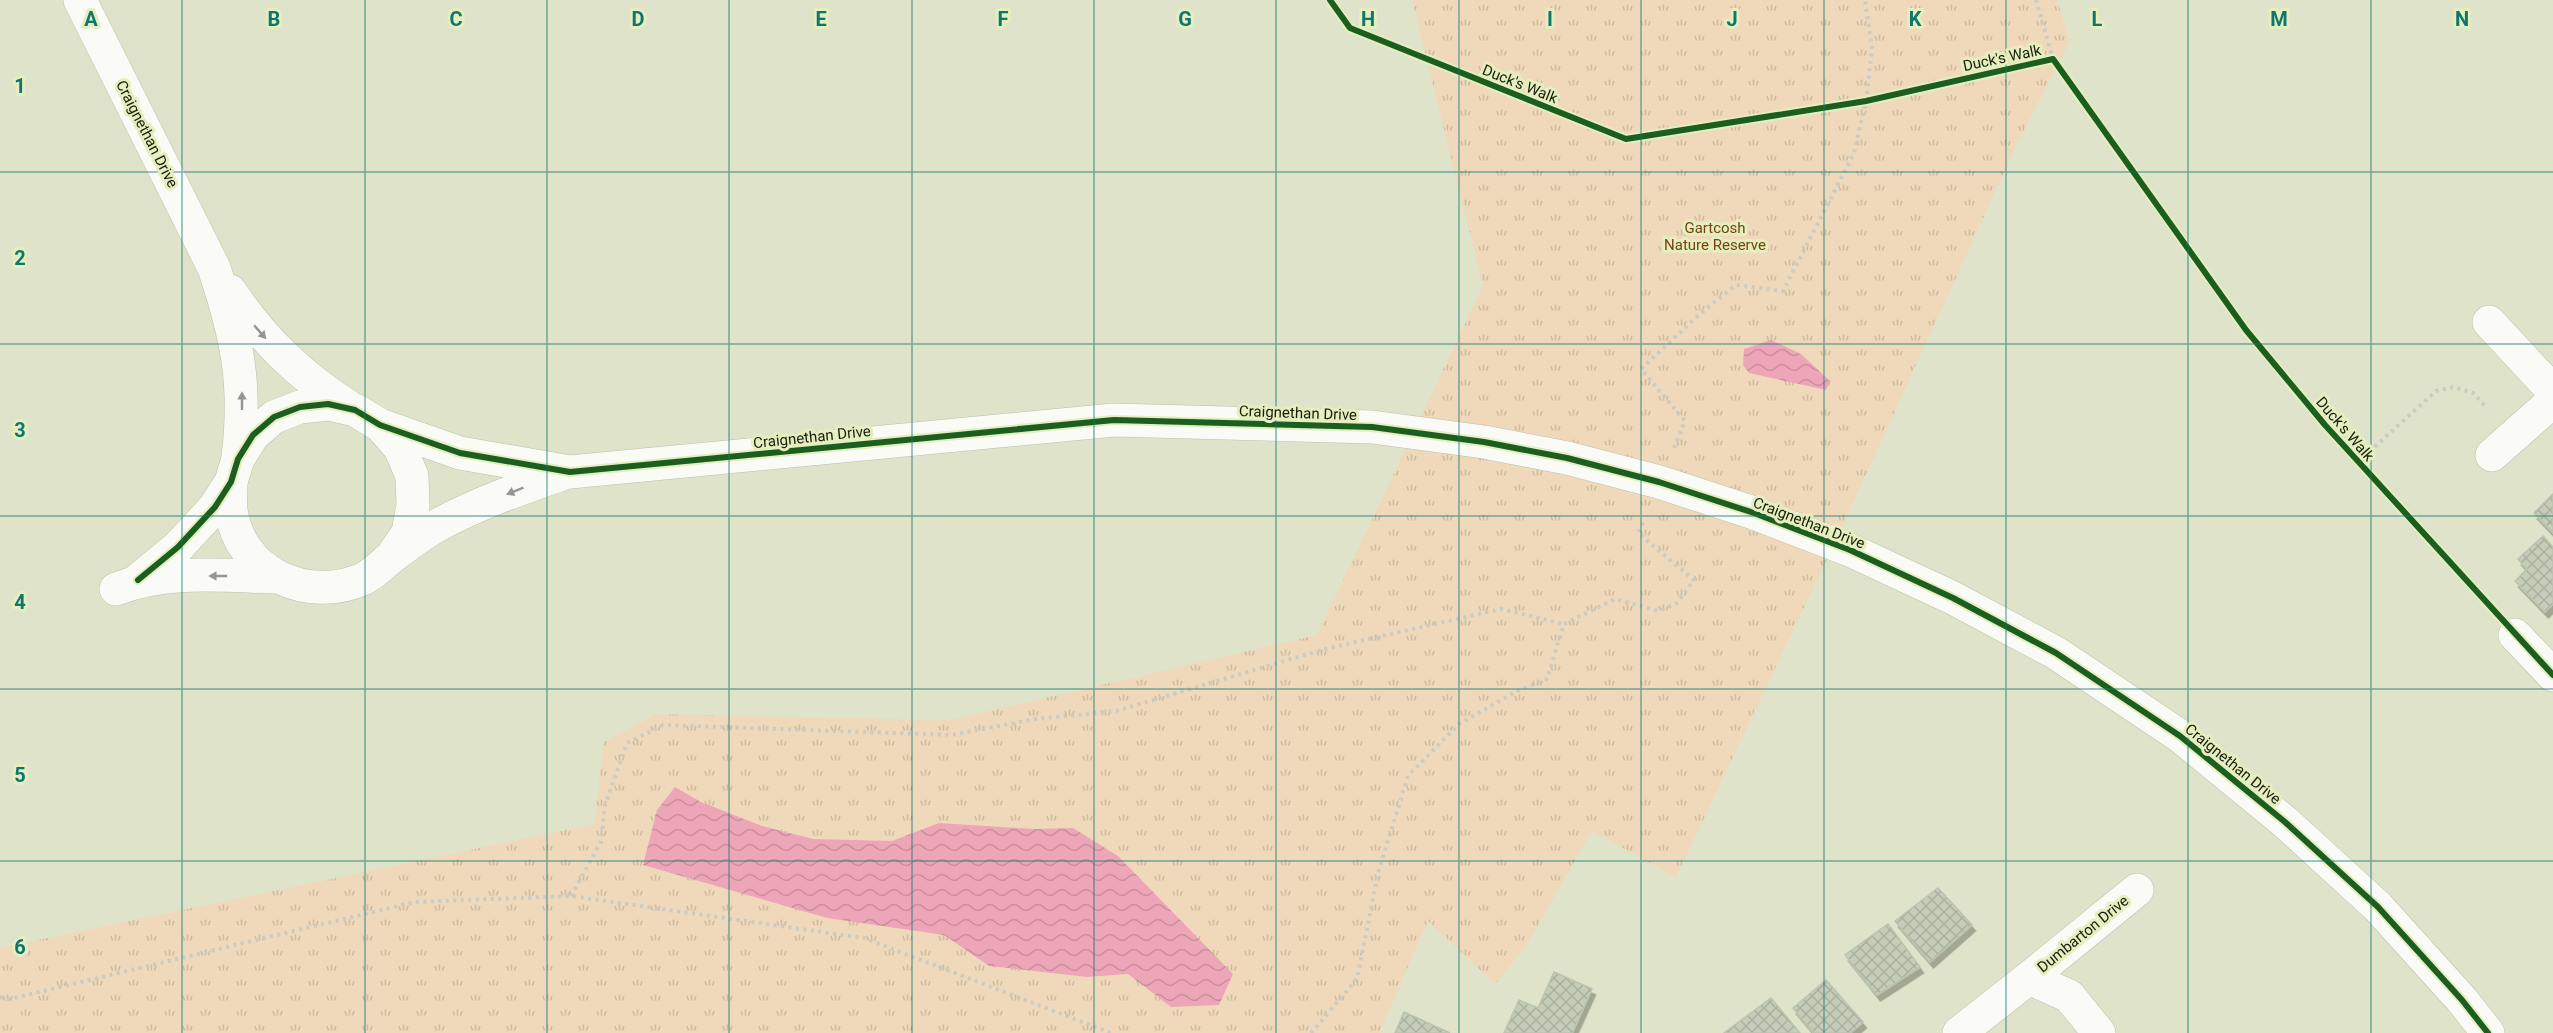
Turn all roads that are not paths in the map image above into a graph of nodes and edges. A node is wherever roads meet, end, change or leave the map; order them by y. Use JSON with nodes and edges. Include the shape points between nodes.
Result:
{"nodes":[{"id":1,"x":80,"y":0,"type":"edge"},
{"id":2,"x":213,"y":268,"type":"junction"},
{"id":3,"x":2489,"y":322,"type":"dead end"},
{"id":4,"x":2553,"y":391,"type":"edge"},
{"id":5,"x":2553,"y":400,"type":"edge"},
{"id":6,"x":368,"y":418,"type":"junction"},
{"id":7,"x":2503,"y":445,"type":"road end"},
{"id":8,"x":234,"y":470,"type":"junction"},
{"id":9,"x":570,"y":472,"type":"junction"},
{"id":10,"x":390,"y":559,"type":"junction"},
{"id":11,"x":277,"y":577,"type":"junction"},
{"id":12,"x":2515,"y":635,"type":"dead end"},
{"id":13,"x":2553,"y":675,"type":"edge"},
{"id":14,"x":2137,"y":890,"type":"dead end"},
{"id":15,"x":2029,"y":978,"type":"junction"},
{"id":16,"x":1959,"y":1033,"type":"edge"},
{"id":17,"x":2099,"y":1033,"type":"edge"},
{"id":18,"x":2488,"y":1033,"type":"edge"}],
"edges":[{"from":1,"to":2,"type":"street","name":"Craignethan Drive"},
{"from":2,"to":6,"type":"street","name":"Craignethan Drive","one_way":true,"via":[[255,326],[288,362],[322,390]]},
{"from":8,"to":2,"type":"street","name":"Craignethan Drive","one_way":true,"via":[[243,404],[240,363]]},
{"from":3,"to":4,"type":"street"},
{"from":5,"to":7,"type":"street"},
{"from":6,"to":8,"type":"street","via":[[328,404],[300,407],[274,417],[253,435]]},
{"from":6,"to":9,"type":"street","via":[[460,453]]},
{"from":6,"to":10,"type":"street","via":[[400,448],[412,476],[413,505],[408,533]]},
{"from":8,"to":11,"type":"street","via":[[231,510],[239,537],[255,560]]},
{"from":11,"to":8,"type":"street","one_way":true,"via":[[197,576],[127,584],[196,529],[215,507]]},
{"from":9,"to":10,"type":"street","one_way":true,"via":[[463,513],[416,538]]},
{"from":9,"to":18,"type":"street","name":"Craignethan Drive","via":[[1114,420],[1372,427],[1567,458],[1659,483],[1754,513],[1850,550],[1953,597],[2056,654],[2161,723],[2285,822],[2378,907]]},
{"from":10,"to":11,"type":"street","via":[[366,578],[337,588],[306,587]]},
{"from":12,"to":13,"type":"street"},
{"from":14,"to":15,"type":"street","name":"Dumbarton Drive"},
{"from":15,"to":16,"type":"street","name":"Dumbarton Drive"},
{"from":15,"to":17,"type":"street","name":"Dumbarton Drive","via":[[2069,996]]}]}
